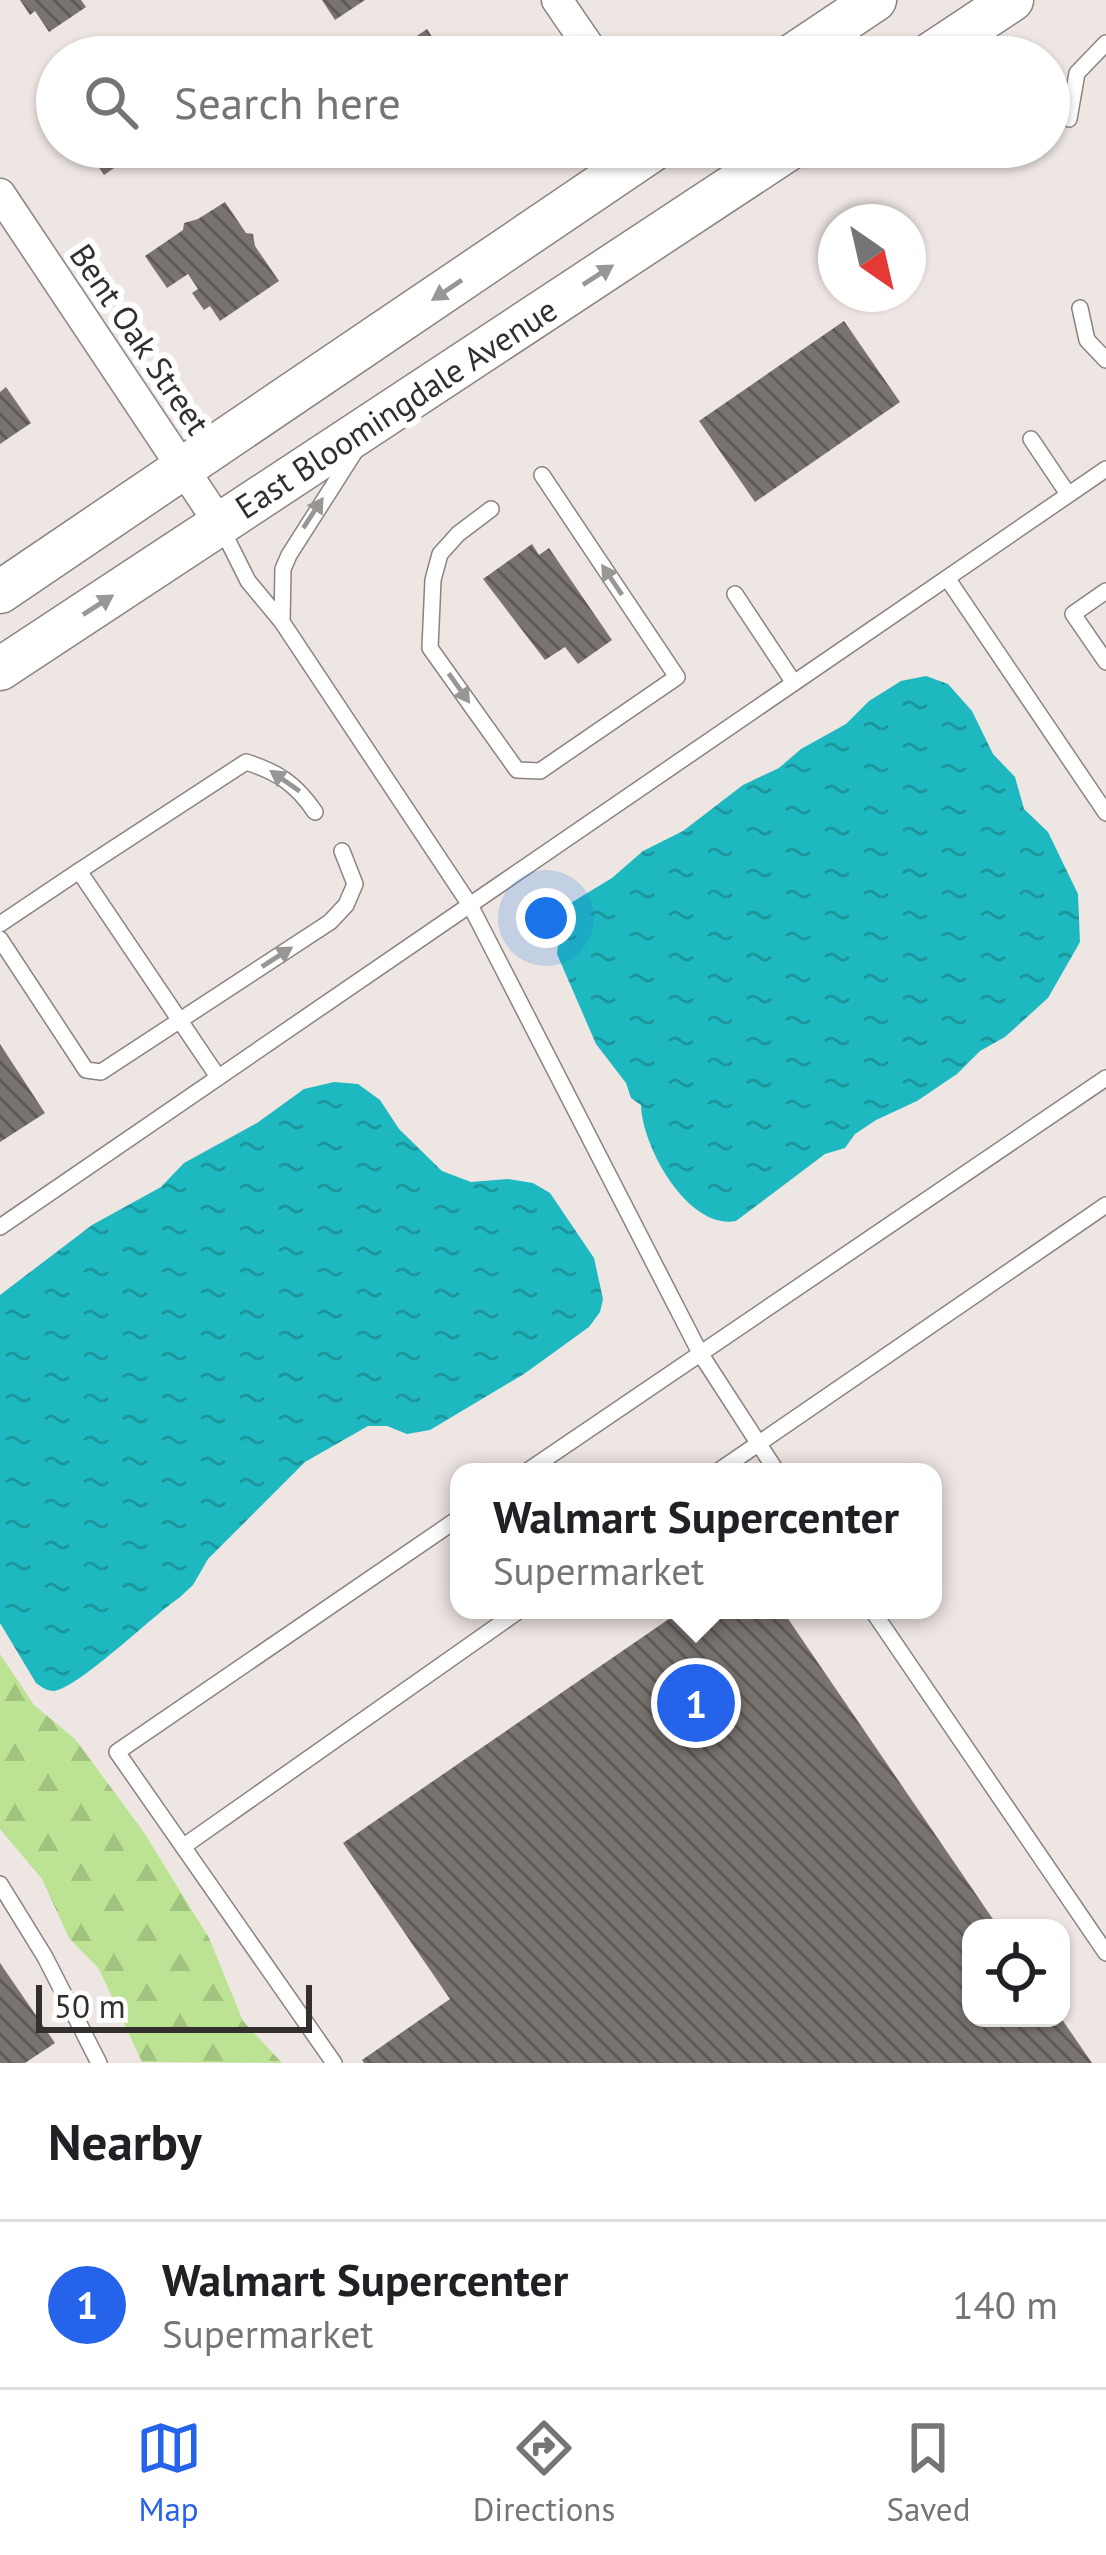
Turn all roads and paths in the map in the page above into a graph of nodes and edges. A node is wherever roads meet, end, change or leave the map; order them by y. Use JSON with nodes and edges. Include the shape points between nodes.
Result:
{"nodes":[{"id":1,"x":557,"y":0,"type":"edge"},
{"id":2,"x":874,"y":0,"type":"edge"},
{"id":3,"x":1012,"y":0,"type":"edge"},
{"id":4,"x":582,"y":36,"type":"edge"},
{"id":5,"x":821,"y":36,"type":"edge"},
{"id":6,"x":958,"y":36,"type":"edge"},
{"id":7,"x":1106,"y":44,"type":"edge"},
{"id":8,"x":1070,"y":114,"type":"edge"},
{"id":9,"x":626,"y":168,"type":"edge"},
{"id":10,"x":760,"y":168,"type":"edge"},
{"id":11,"x":0,"y":194,"type":"edge"},
{"id":12,"x":1080,"y":308,"type":"dead end"},
{"id":13,"x":1106,"y":360,"type":"edge"},
{"id":14,"x":380,"y":419,"type":"junction"},
{"id":15,"x":1031,"y":439,"type":"dead end"},
{"id":16,"x":1106,"y":469,"type":"edge"},
{"id":17,"x":184,"y":470,"type":"junction"},
{"id":18,"x":542,"y":475,"type":"dead end"},
{"id":19,"x":1068,"y":494,"type":"junction"},
{"id":20,"x":491,"y":509,"type":"dead end"},
{"id":21,"x":220,"y":524,"type":"junction"},
{"id":22,"x":947,"y":578,"type":"junction"},
{"id":23,"x":1106,"y":591,"type":"edge"},
{"id":24,"x":0,"y":592,"type":"edge"},
{"id":25,"x":735,"y":594,"type":"dead end"},
{"id":26,"x":282,"y":622,"type":"junction"},
{"id":27,"x":1106,"y":662,"type":"edge"},
{"id":28,"x":0,"y":669,"type":"edge"},
{"id":29,"x":794,"y":682,"type":"junction"},
{"id":30,"x":315,"y":812,"type":"dead end"},
{"id":31,"x":1106,"y":813,"type":"edge"},
{"id":32,"x":342,"y":851,"type":"dead end"},
{"id":33,"x":79,"y":871,"type":"junction"},
{"id":34,"x":470,"y":905,"type":"junction"},
{"id":35,"x":0,"y":924,"type":"edge"},
{"id":36,"x":0,"y":939,"type":"edge"},
{"id":37,"x":179,"y":1021,"type":"junction"},
{"id":38,"x":218,"y":1077,"type":"junction"},
{"id":39,"x":1106,"y":1078,"type":"edge"},
{"id":40,"x":1106,"y":1205,"type":"edge"},
{"id":41,"x":0,"y":1227,"type":"edge"},
{"id":42,"x":700,"y":1353,"type":"junction"},
{"id":43,"x":758,"y":1444,"type":"junction"},
{"id":44,"x":539,"y":1463,"type":"edge"},
{"id":45,"x":730,"y":1463,"type":"edge"},
{"id":46,"x":771,"y":1463,"type":"edge"},
{"id":47,"x":450,"y":1524,"type":"edge"},
{"id":48,"x":507,"y":1619,"type":"edge"},
{"id":49,"x":878,"y":1619,"type":"edge"},
{"id":50,"x":184,"y":1846,"type":"junction"},
{"id":51,"x":0,"y":1885,"type":"edge"},
{"id":52,"x":1106,"y":1953,"type":"edge"},
{"id":53,"x":99,"y":2063,"type":"edge"},
{"id":54,"x":334,"y":2063,"type":"edge"}],
"edges":[{"from":1,"to":4,"type":"street"},
{"from":2,"to":5,"type":"main road"},
{"from":3,"to":6,"type":"main road"},
{"from":7,"to":8,"type":"lane","via":[[1078,73]]},
{"from":9,"to":17,"type":"main road","name":"East Bloomingdale Avenue","one_way":true},
{"from":14,"to":10,"type":"main road","name":"East Bloomingdale Avenue","one_way":true},
{"from":11,"to":17,"type":"street","name":"Bent Oak Street"},
{"from":12,"to":13,"type":"lane","via":[[1087,340]]},
{"from":14,"to":21,"type":"main road","name":"East Bloomingdale Avenue"},
{"from":26,"to":14,"type":"lane","one_way":true,"via":[[292,546]]},
{"from":15,"to":19,"type":"lane"},
{"from":16,"to":19,"type":"lane"},
{"from":17,"to":21,"type":"street","name":"Bent Oak Street"},
{"from":17,"to":24,"type":"main road","name":"East Bloomingdale Avenue"},
{"from":20,"to":18,"type":"lane","one_way":true,"via":[[440,554],[430,648],[517,770],[540,771],[676,677]]},
{"from":19,"to":22,"type":"lane"},
{"from":21,"to":26,"type":"lane","via":[[248,581]]},
{"from":28,"to":21,"type":"main road","name":"East Bloomingdale Avenue","one_way":true},
{"from":22,"to":29,"type":"lane"},
{"from":22,"to":31,"type":"lane"},
{"from":23,"to":27,"type":"lane","via":[[1073,614]]},
{"from":25,"to":29,"type":"lane"},
{"from":26,"to":34,"type":"lane"},
{"from":29,"to":34,"type":"lane"},
{"from":30,"to":33,"type":"lane","one_way":true,"via":[[297,786],[246,762]]},
{"from":37,"to":32,"type":"lane","one_way":true,"via":[[330,922],[355,884]]},
{"from":33,"to":35,"type":"lane"},
{"from":33,"to":37,"type":"lane"},
{"from":34,"to":38,"type":"lane"},
{"from":34,"to":42,"type":"lane"},
{"from":36,"to":37,"type":"lane","via":[[86,1070],[101,1072]]},
{"from":37,"to":38,"type":"lane"},
{"from":38,"to":41,"type":"lane"},
{"from":39,"to":42,"type":"lane"},
{"from":40,"to":43,"type":"lane"},
{"from":42,"to":43,"type":"lane"},
{"from":42,"to":44,"type":"lane"},
{"from":43,"to":45,"type":"lane"},
{"from":43,"to":46,"type":"lane"},
{"from":47,"to":50,"type":"lane","via":[[117,1752]]},
{"from":48,"to":50,"type":"lane"},
{"from":49,"to":52,"type":"lane"},
{"from":50,"to":54,"type":"lane"},
{"from":51,"to":53,"type":"lane"}]}
